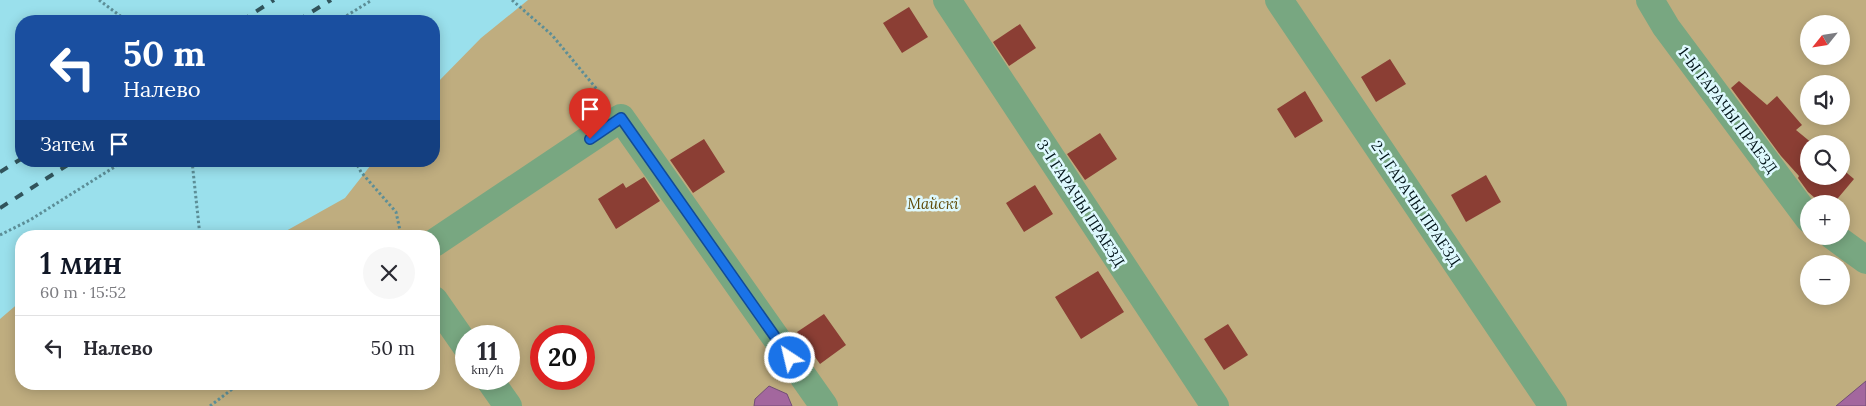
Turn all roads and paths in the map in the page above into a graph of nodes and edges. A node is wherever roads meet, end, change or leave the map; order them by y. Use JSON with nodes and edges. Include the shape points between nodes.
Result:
{"nodes":[{"id":1,"x":99,"y":0,"type":"edge"},
{"id":2,"x":372,"y":0,"type":"edge"},
{"id":3,"x":512,"y":0,"type":"edge"},
{"id":4,"x":947,"y":0,"type":"edge"},
{"id":5,"x":1279,"y":0,"type":"edge"},
{"id":6,"x":1650,"y":0,"type":"edge"},
{"id":7,"x":118,"y":15,"type":"edge"},
{"id":8,"x":348,"y":15,"type":"edge"},
{"id":9,"x":621,"y":118,"type":"junction"},
{"id":10,"x":114,"y":167,"type":"edge"},
{"id":11,"x":193,"y":167,"type":"edge"},
{"id":12,"x":359,"y":167,"type":"edge"},
{"id":13,"x":1800,"y":207,"type":"edge"},
{"id":14,"x":199,"y":230,"type":"edge"},
{"id":15,"x":400,"y":230,"type":"edge"},
{"id":16,"x":0,"y":235,"type":"edge"},
{"id":17,"x":440,"y":239,"type":"edge"},
{"id":18,"x":1845,"y":245,"type":"edge"},
{"id":19,"x":1866,"y":260,"type":"edge"},
{"id":20,"x":440,"y":309,"type":"edge"},
{"id":21,"x":455,"y":330,"type":"edge"},
{"id":22,"x":231,"y":390,"type":"edge"},
{"id":23,"x":497,"y":390,"type":"edge"},
{"id":24,"x":210,"y":406,"type":"edge"},
{"id":25,"x":508,"y":406,"type":"edge"},
{"id":26,"x":824,"y":406,"type":"edge"},
{"id":27,"x":1215,"y":406,"type":"edge"},
{"id":28,"x":1553,"y":406,"type":"edge"}],
"edges":[{"from":1,"to":7,"type":"path"},
{"from":2,"to":8,"type":"path"},
{"from":3,"to":9,"type":"path","via":[[552,35]]},
{"from":4,"to":27,"type":"lane","name":"3-І ГАРАЧЫ ПРАЕЗД"},
{"from":5,"to":28,"type":"lane","name":"2-І ГАРАЧЫ ПРАЕЗД"},
{"from":6,"to":13,"type":"lane","name":"1-Ы ГАРАЧЫ ПРАЕЗД","via":[[1666,27]]},
{"from":9,"to":17,"type":"lane"},
{"from":9,"to":26,"type":"lane"},
{"from":10,"to":16,"type":"path"},
{"from":11,"to":14,"type":"path"},
{"from":12,"to":15,"type":"path","via":[[396,212]]},
{"from":18,"to":19,"type":"lane"},
{"from":20,"to":21,"type":"lane"},
{"from":22,"to":24,"type":"path"},
{"from":23,"to":25,"type":"lane"}]}
